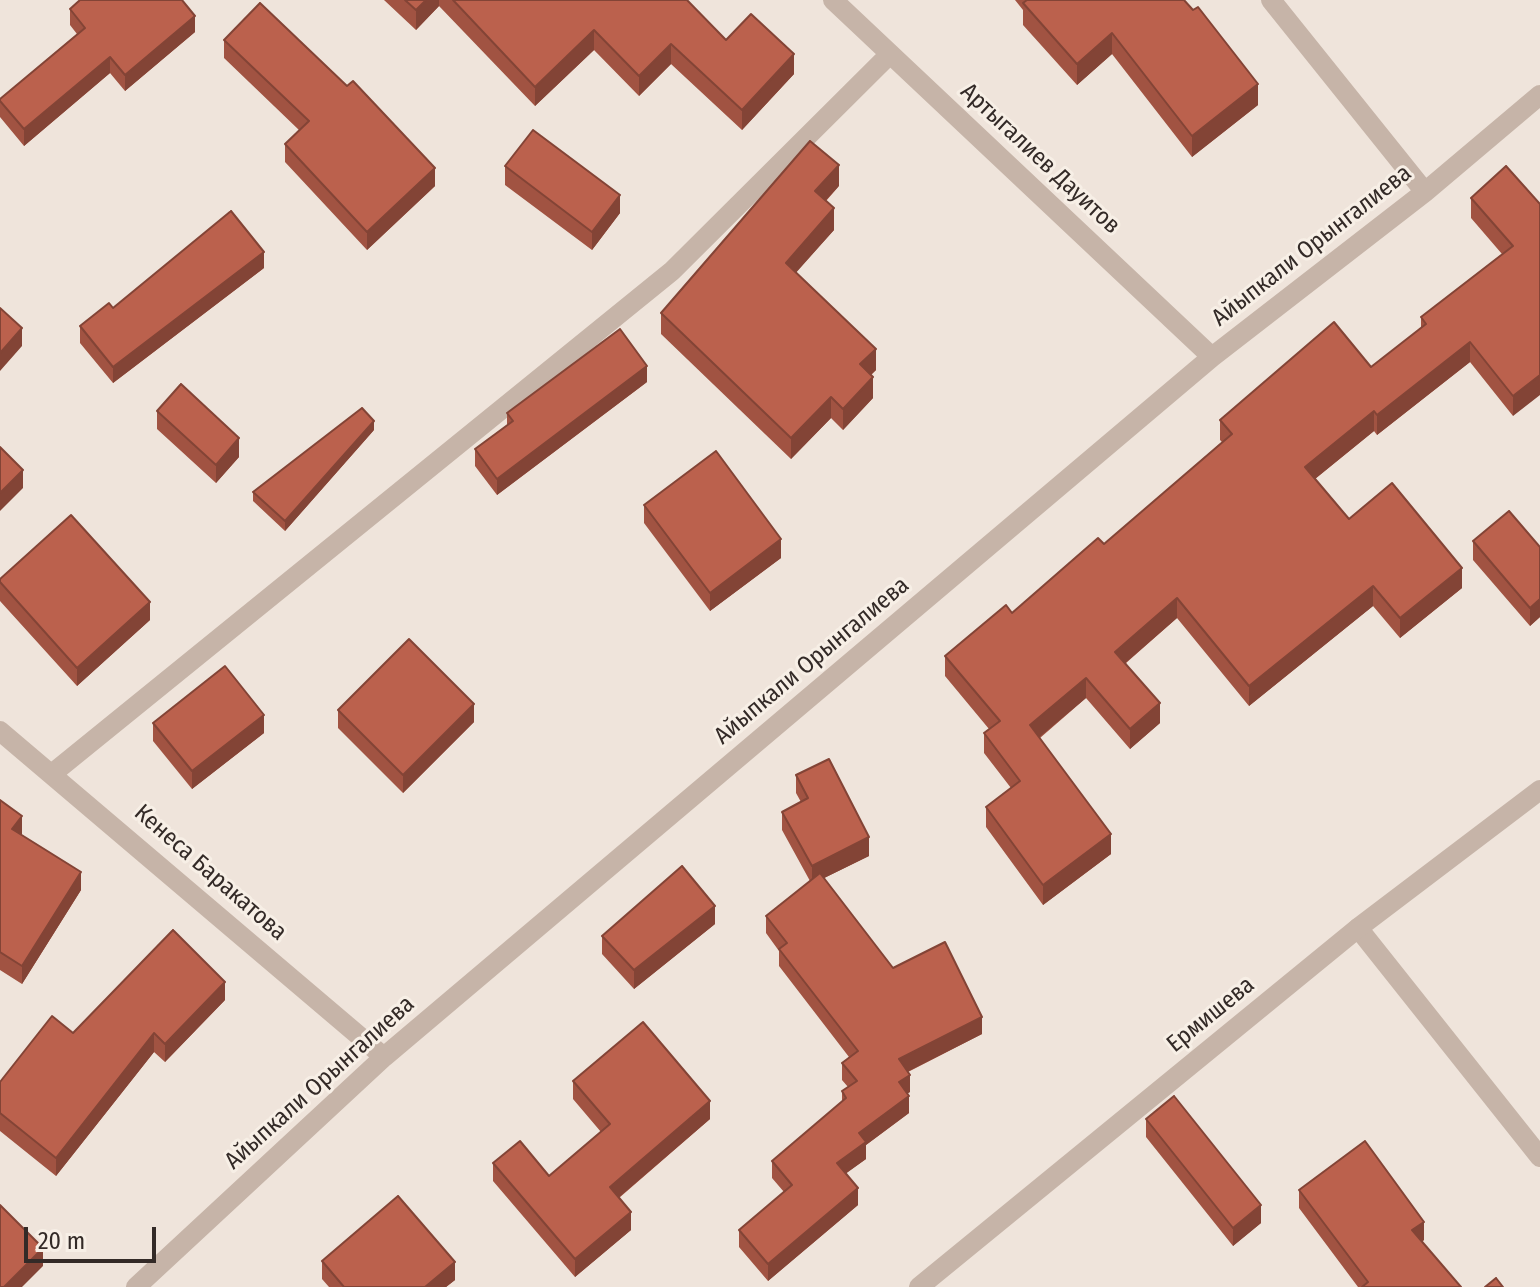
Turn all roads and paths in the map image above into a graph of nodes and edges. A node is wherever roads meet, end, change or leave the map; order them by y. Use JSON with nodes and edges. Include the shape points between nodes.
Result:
{"nodes":[{"id":1,"x":833,"y":0,"type":"edge"},
{"id":2,"x":1271,"y":0,"type":"edge"},
{"id":3,"x":890,"y":54,"type":"junction"},
{"id":4,"x":1540,"y":95,"type":"edge"},
{"id":5,"x":1425,"y":192,"type":"junction"},
{"id":6,"x":1212,"y":357,"type":"junction"},
{"id":7,"x":0,"y":731,"type":"edge"},
{"id":8,"x":53,"y":773,"type":"junction"},
{"id":9,"x":1540,"y":790,"type":"edge"},
{"id":10,"x":1358,"y":928,"type":"junction"},
{"id":11,"x":384,"y":1057,"type":"junction"},
{"id":12,"x":1540,"y":1157,"type":"edge"},
{"id":13,"x":136,"y":1287,"type":"edge"},
{"id":14,"x":919,"y":1287,"type":"edge"}],
"edges":[{"from":1,"to":3,"type":"street","name":"Артыгалиев Дауитов"},
{"from":2,"to":5,"type":"street"},
{"from":3,"to":6,"type":"street","name":"Артыгалиев Дауитов"},
{"from":3,"to":8,"type":"street","via":[[672,271]]},
{"from":4,"to":5,"type":"street","name":"Айыпкали Орынгалиева"},
{"from":5,"to":6,"type":"street","name":"Айыпкали Орынгалиева"},
{"from":6,"to":11,"type":"street","name":"Айыпкали Орынгалиева"},
{"from":7,"to":8,"type":"street","name":"Кенеса Баракатова"},
{"from":8,"to":11,"type":"street","name":"Кенеса Баракатова"},
{"from":9,"to":10,"type":"street","name":"Ермишева"},
{"from":10,"to":12,"type":"street"},
{"from":10,"to":14,"type":"street","name":"Ермишева"},
{"from":11,"to":13,"type":"street","name":"Айыпкали Орынгалиева"}]}
